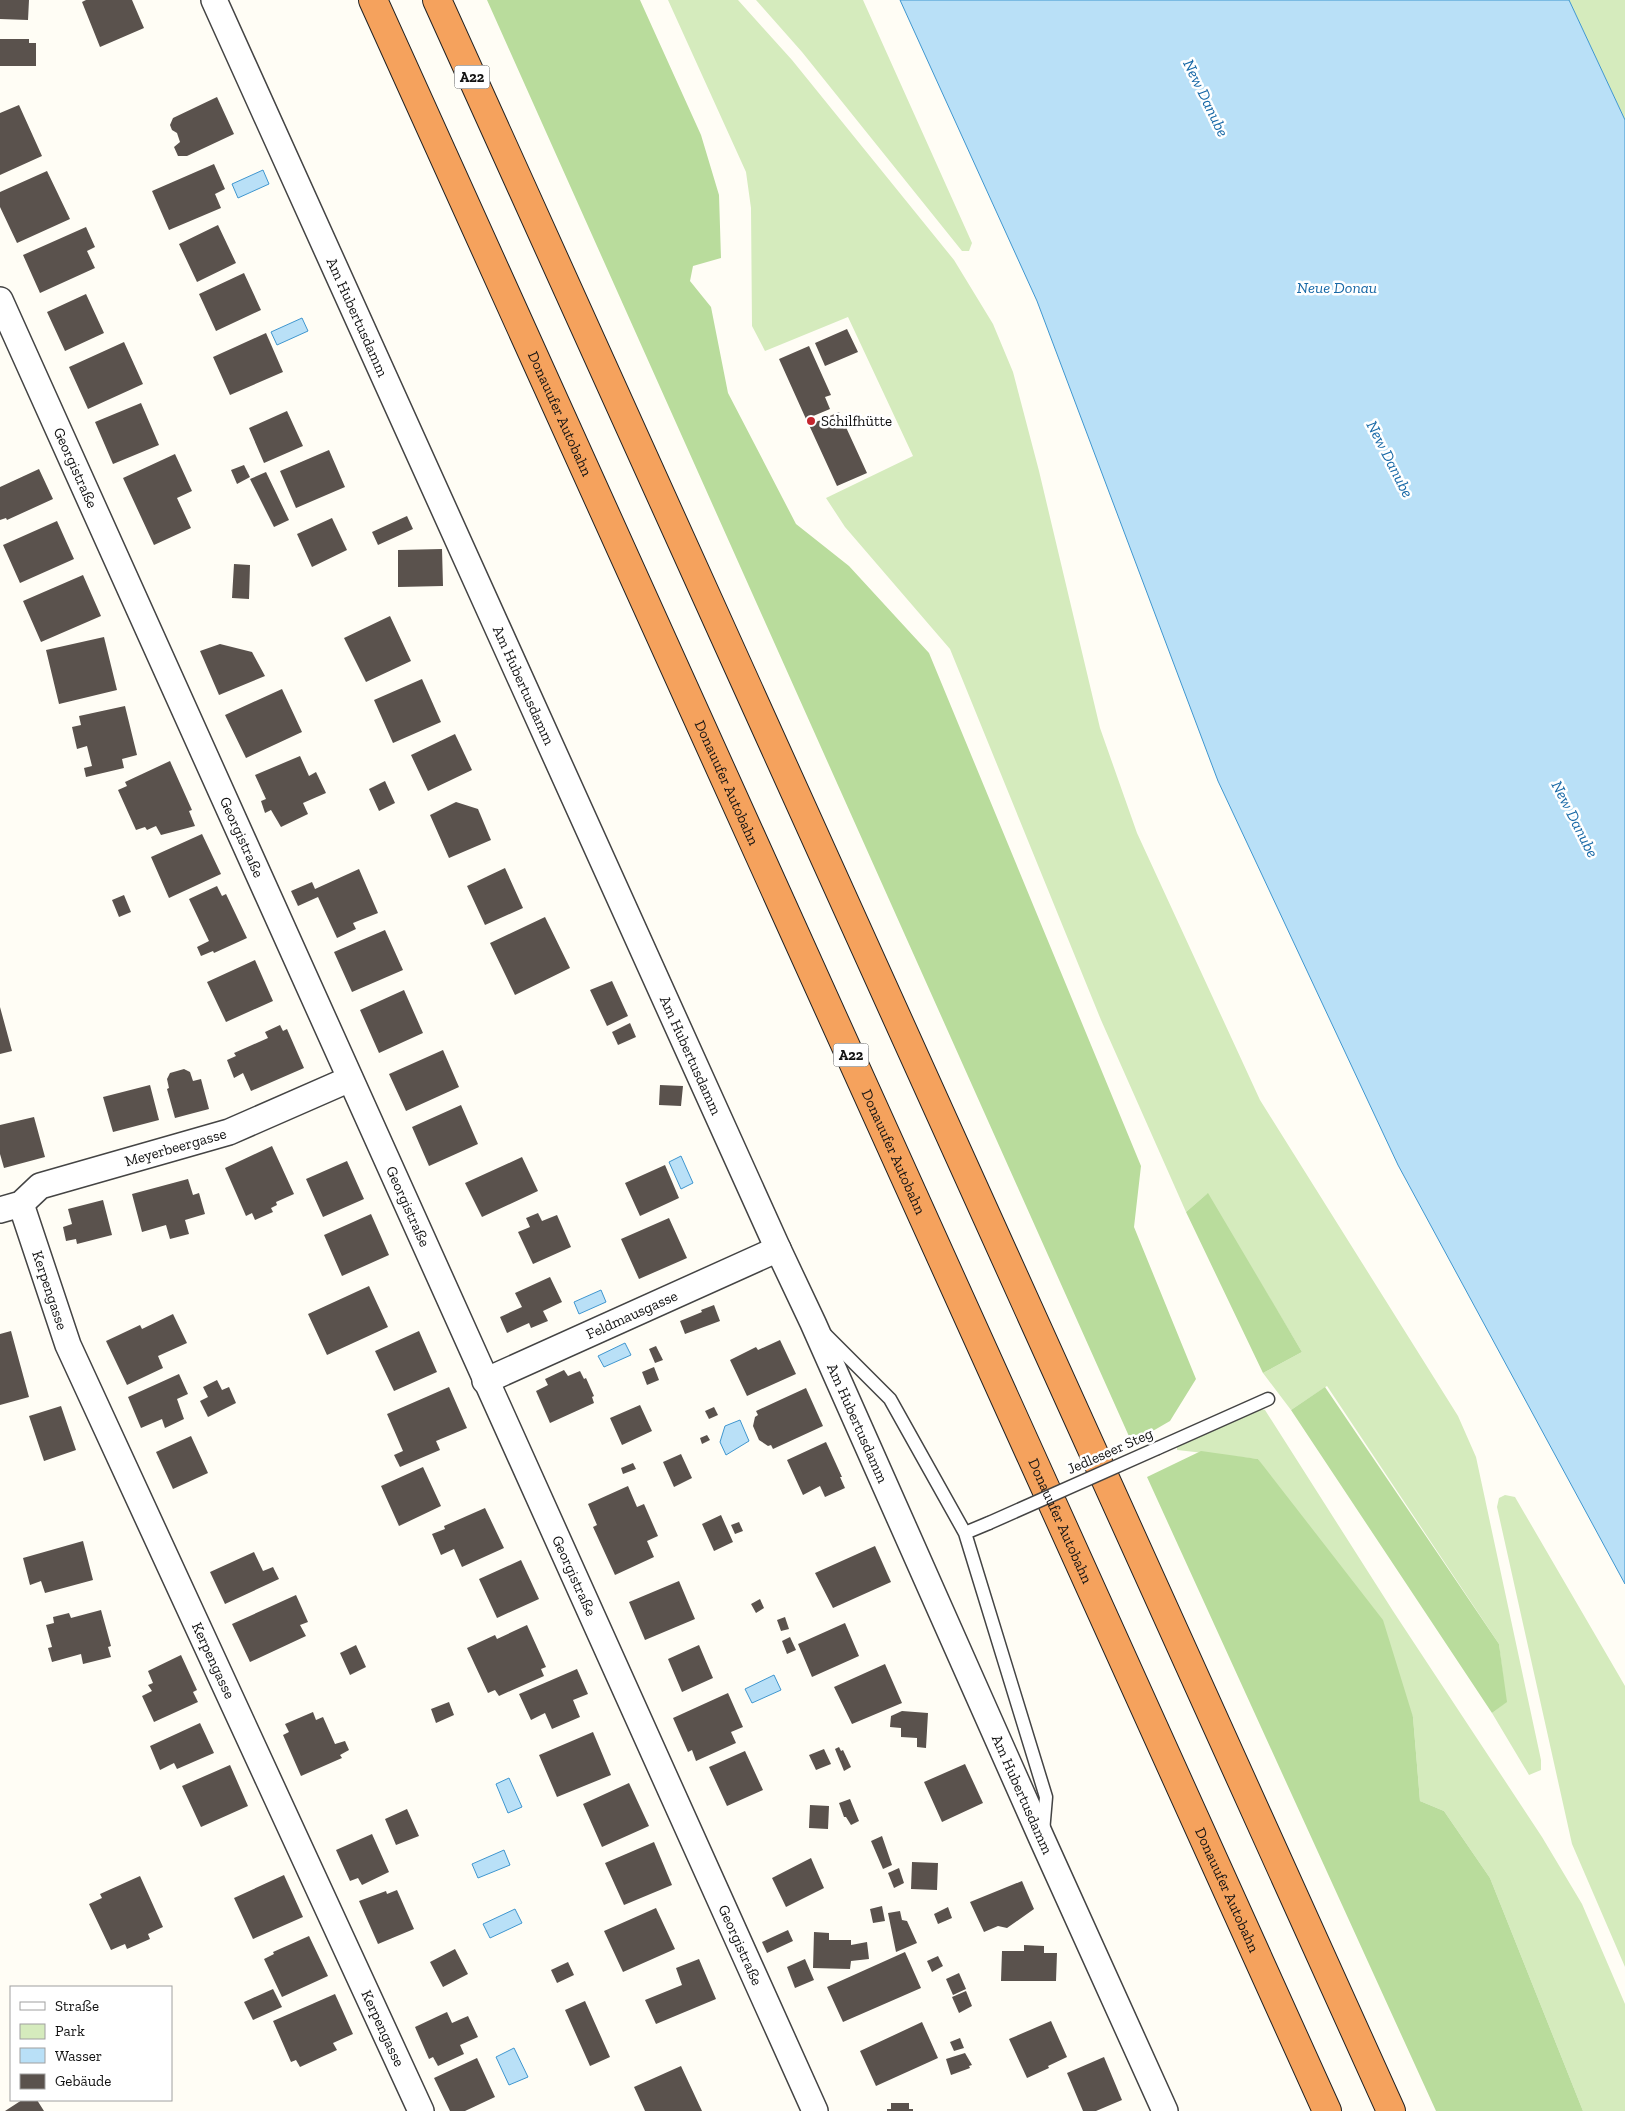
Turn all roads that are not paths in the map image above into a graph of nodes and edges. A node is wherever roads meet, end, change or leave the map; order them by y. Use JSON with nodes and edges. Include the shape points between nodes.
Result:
{"nodes":[{"id":1,"x":214,"y":0,"type":"edge"},
{"id":2,"x":373,"y":0,"type":"edge"},
{"id":3,"x":437,"y":0,"type":"edge"},
{"id":4,"x":0,"y":300,"type":"edge"},
{"id":5,"x":350,"y":1079,"type":"junction"},
{"id":6,"x":10,"y":1207,"type":"edge"},
{"id":7,"x":778,"y":1249,"type":"junction"},
{"id":8,"x":813,"y":1323,"type":"junction"},
{"id":9,"x":486,"y":1381,"type":"junction"},
{"id":10,"x":1268,"y":1399,"type":"dead end"},
{"id":11,"x":965,"y":1534,"type":"junction"},
{"id":12,"x":1042,"y":1839,"type":"junction"},
{"id":13,"x":806,"y":2108,"type":"edge"},
{"id":14,"x":421,"y":2111,"type":"edge"},
{"id":15,"x":1165,"y":2111,"type":"edge"},
{"id":16,"x":1328,"y":2111,"type":"edge"},
{"id":17,"x":1391,"y":2111,"type":"edge"}],
"edges":[{"from":1,"to":7,"type":"street","name":"Am Hubertusdamm"},
{"from":2,"to":16,"type":"highway","name":"Donauufer Autobahn","number":"A22"},
{"from":3,"to":17,"type":"highway","number":"A22"},
{"from":4,"to":5,"type":"street","name":"Georgistraße"},
{"from":5,"to":6,"type":"street","name":"Meyerbeergasse","via":[[229,1132],[40,1186]]},
{"from":5,"to":9,"type":"street","name":"Georgistraße"},
{"from":6,"to":14,"type":"street","name":"Kerpengasse","via":[[68,1345]]},
{"from":7,"to":8,"type":"street","name":"Am Hubertusdamm"},
{"from":7,"to":9,"type":"street","name":"Feldmausgasse"},
{"from":8,"to":11,"type":"lane","via":[[890,1399]]},
{"from":8,"to":12,"type":"street","name":"Am Hubertusdamm"},
{"from":9,"to":13,"type":"street","name":"Georgistraße"},
{"from":10,"to":11,"type":"lane","name":"Jedleseer Steg","bridge":true},
{"from":11,"to":12,"type":"lane","via":[[1046,1797]]},
{"from":12,"to":15,"type":"street","name":"Am Hubertusdamm"}]}
